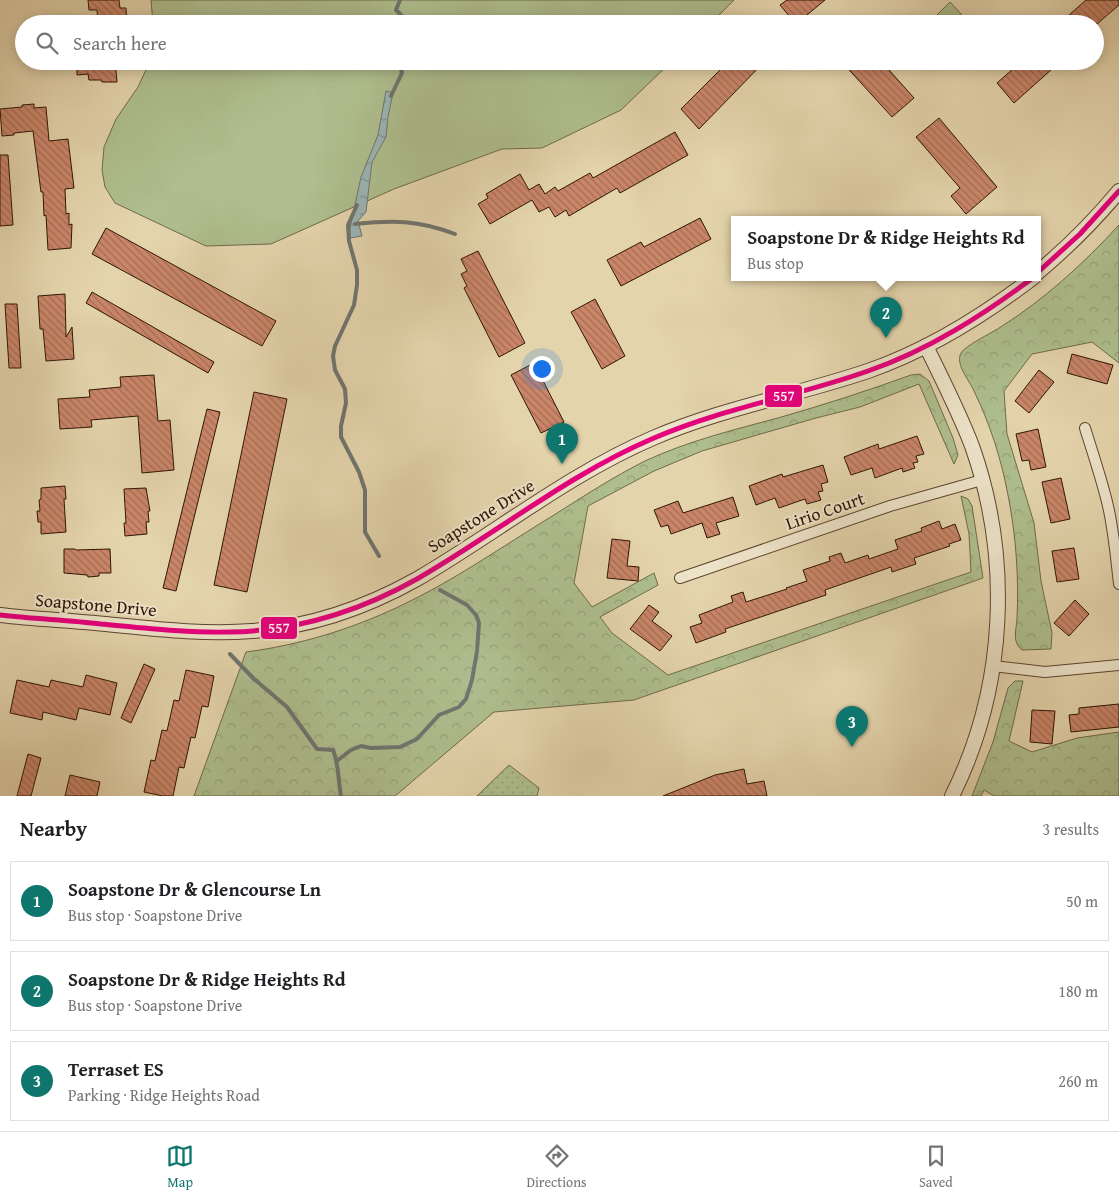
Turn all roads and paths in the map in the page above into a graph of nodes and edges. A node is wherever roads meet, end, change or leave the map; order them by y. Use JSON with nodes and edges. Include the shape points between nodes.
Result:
{"nodes":[{"id":1,"x":1119,"y":191,"type":"edge"},
{"id":2,"x":1041,"y":270,"type":"edge"},
{"id":3,"x":1028,"y":281,"type":"edge"},
{"id":4,"x":926,"y":346,"type":"junction"},
{"id":5,"x":1085,"y":428,"type":"dead end"},
{"id":6,"x":982,"y":480,"type":"junction"},
{"id":7,"x":680,"y":578,"type":"dead end"},
{"id":8,"x":1119,"y":584,"type":"edge"},
{"id":9,"x":0,"y":615,"type":"edge"},
{"id":10,"x":1119,"y":665,"type":"edge"},
{"id":11,"x":993,"y":666,"type":"junction"},
{"id":12,"x":952,"y":796,"type":"edge"}],
"edges":[{"from":1,"to":2,"type":"street","via":[[1098,216]]},
{"from":3,"to":4,"type":"street","name":"Soapstone Drive","via":[[990,309]]},
{"from":4,"to":6,"type":"street","via":[[957,409]]},
{"from":4,"to":9,"type":"street","name":"Soapstone Drive","via":[[870,370],[714,416],[653,438],[575,479],[411,582],[331,616],[252,632],[208,632]]},
{"from":5,"to":8,"type":"street","via":[[1109,508]]},
{"from":6,"to":7,"type":"street","name":"Lirio Court","via":[[890,506]]},
{"from":6,"to":11,"type":"street","via":[[997,559],[998,605]]},
{"from":10,"to":11,"type":"street","via":[[1045,672]]},
{"from":11,"to":12,"type":"street","via":[[974,742]]}]}
